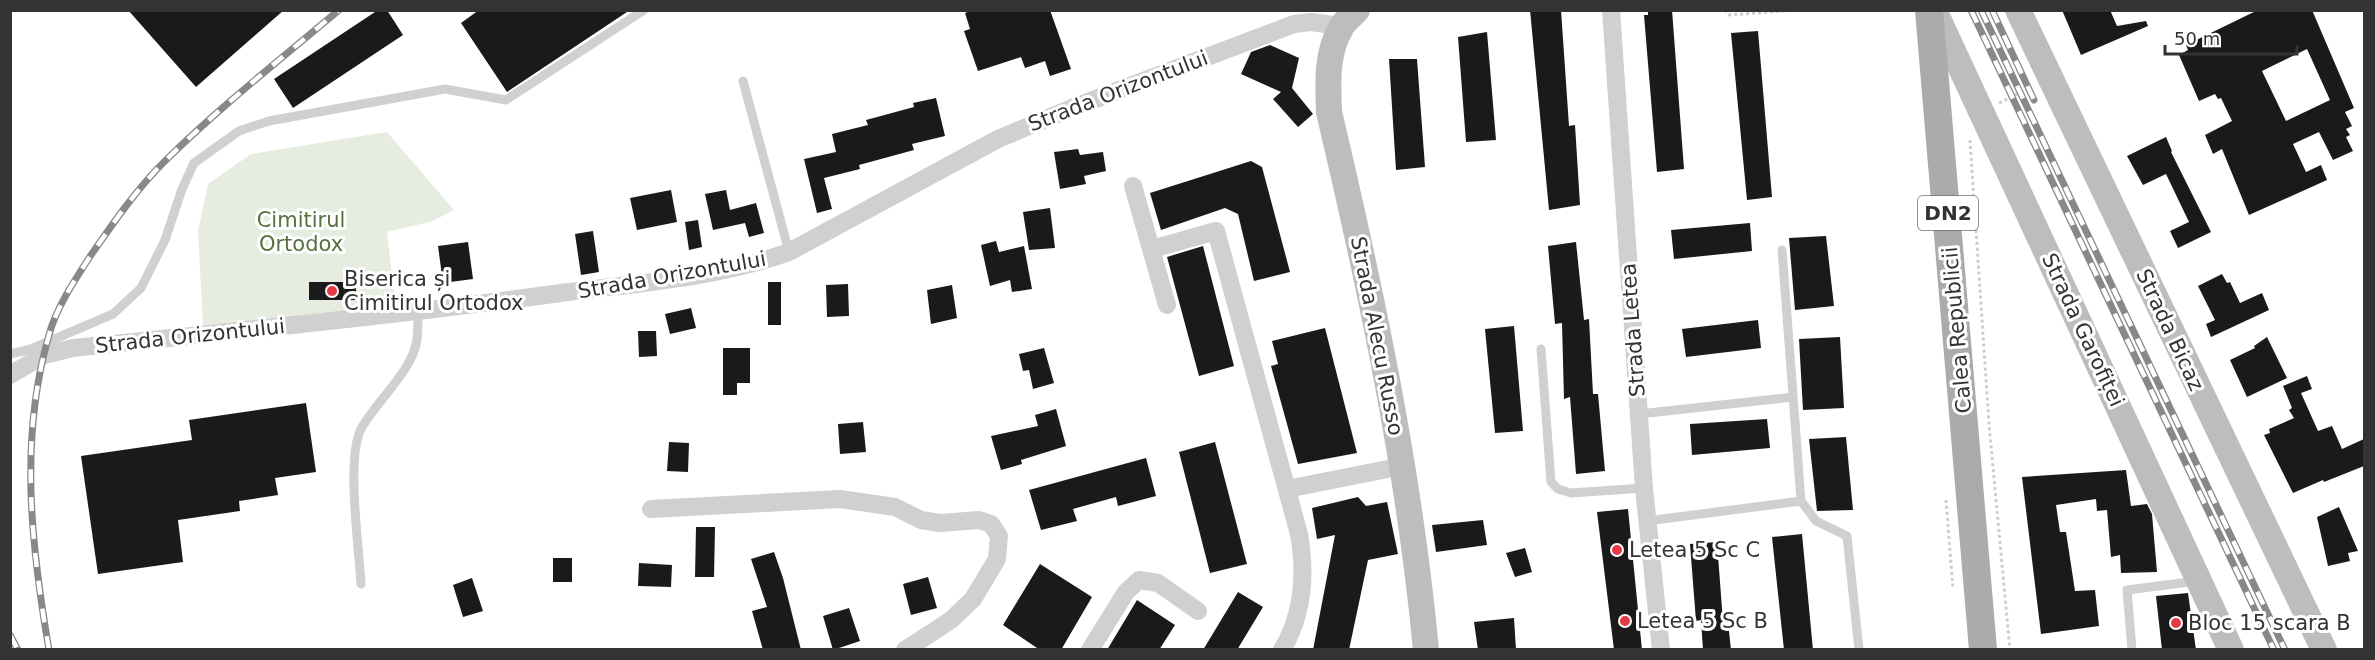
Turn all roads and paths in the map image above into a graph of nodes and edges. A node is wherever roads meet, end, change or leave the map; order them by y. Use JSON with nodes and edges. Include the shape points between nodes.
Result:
{"nodes":[{"id":1,"x":644,"y":10,"type":"edge"},
{"id":2,"x":1611,"y":10,"type":"edge"},
{"id":3,"x":1725,"y":10,"type":"edge"},
{"id":4,"x":1799,"y":10,"type":"edge"},
{"id":5,"x":1929,"y":10,"type":"edge"},
{"id":6,"x":1934,"y":10,"type":"edge"},
{"id":7,"x":2018,"y":10,"type":"edge"},
{"id":8,"x":1349,"y":18,"type":"edge"},
{"id":9,"x":2050,"y":78,"type":"junction"},
{"id":10,"x":743,"y":81,"type":"dead end"},
{"id":11,"x":1981,"y":111,"type":"junction"},
{"id":12,"x":1970,"y":137,"type":"dead end"},
{"id":13,"x":1133,"y":186,"type":"dead end"},
{"id":14,"x":1152,"y":249,"type":"junction"},
{"id":15,"x":1782,"y":250,"type":"dead end"},
{"id":16,"x":789,"y":252,"type":"junction"},
{"id":17,"x":1167,"y":305,"type":"dead end"},
{"id":18,"x":418,"y":313,"type":"junction"},
{"id":19,"x":1541,"y":349,"type":"dead end"},
{"id":20,"x":10,"y":354,"type":"edge"},
{"id":21,"x":10,"y":375,"type":"edge"},
{"id":22,"x":1793,"y":397,"type":"junction"},
{"id":23,"x":1638,"y":414,"type":"junction"},
{"id":24,"x":1403,"y":466,"type":"junction"},
{"id":25,"x":1644,"y":488,"type":"junction"},
{"id":26,"x":1287,"y":489,"type":"junction"},
{"id":27,"x":1801,"y":501,"type":"junction"},
{"id":28,"x":651,"y":509,"type":"dead end"},
{"id":29,"x":1647,"y":521,"type":"junction"},
{"id":30,"x":2199,"y":581,"type":"junction"},
{"id":31,"x":362,"y":584,"type":"dead end"},
{"id":32,"x":1198,"y":611,"type":"dead end"},
{"id":33,"x":1423,"y":613,"type":"junction"},
{"id":34,"x":905,"y":650,"type":"edge"},
{"id":35,"x":1090,"y":650,"type":"edge"},
{"id":36,"x":1282,"y":650,"type":"edge"},
{"id":37,"x":1417,"y":650,"type":"edge"},
{"id":38,"x":1426,"y":650,"type":"edge"},
{"id":39,"x":1661,"y":650,"type":"edge"},
{"id":40,"x":1859,"y":650,"type":"edge"},
{"id":41,"x":1983,"y":650,"type":"edge"},
{"id":42,"x":2010,"y":650,"type":"edge"},
{"id":43,"x":2132,"y":650,"type":"edge"},
{"id":44,"x":2231,"y":650,"type":"edge"},
{"id":45,"x":2324,"y":650,"type":"edge"}],
"edges":[{"from":1,"to":20,"type":"lane","via":[[506,100],[445,89],[269,121],[239,131],[195,163],[141,288],[112,314],[31,349]]},
{"from":2,"to":23,"type":"street","name":"Strada Letea"},
{"from":3,"to":4,"type":"path","via":[[1728,15]]},
{"from":5,"to":41,"type":"main road","name":"Calea Republicii","number":"DN2"},
{"from":6,"to":11,"type":"street","name":"Strada Garofiței"},
{"from":7,"to":9,"type":"street","name":"Strada Bicaz"},
{"from":8,"to":16,"type":"street","name":"Strada Orizontului","via":[[1294,24],[1061,112],[998,139]]},
{"from":8,"to":24,"type":"street","name":"Strada Alecu Russo","via":[[1333,49],[1328,77],[1329,112],[1375,315]]},
{"from":9,"to":11,"type":"path"},
{"from":9,"to":45,"type":"street","name":"Strada Bicaz"},
{"from":10,"to":16,"type":"lane"},
{"from":11,"to":30,"type":"street","name":"Strada Garofiței"},
{"from":12,"to":42,"type":"path","via":[[1989,424]]},
{"from":13,"to":14,"type":"street"},
{"from":14,"to":17,"type":"street"},
{"from":14,"to":26,"type":"street","via":[[1216,231]]},
{"from":15,"to":22,"type":"lane"},
{"from":16,"to":18,"type":"street","name":"Strada Orizontului","via":[[707,273]]},
{"from":18,"to":21,"type":"street","name":"Strada Orizontului","via":[[73,348],[44,355]]},
{"from":18,"to":31,"type":"lane","via":[[417,342],[361,430],[356,448]]},
{"from":19,"to":25,"type":"lane","via":[[1551,482],[1571,493]]},
{"from":22,"to":23,"type":"lane"},
{"from":22,"to":27,"type":"lane"},
{"from":23,"to":25,"type":"street","name":"Strada Letea"},
{"from":24,"to":26,"type":"street"},
{"from":24,"to":33,"type":"street","name":"Strada Alecu Russo"},
{"from":25,"to":29,"type":"street","name":"Strada Letea"},
{"from":26,"to":36,"type":"street","via":[[1304,560],[1298,613]]},
{"from":27,"to":29,"type":"lane"},
{"from":27,"to":40,"type":"lane","via":[[1816,520],[1847,536]]},
{"from":28,"to":34,"type":"street","via":[[840,499],[895,507],[921,520],[979,520],[991,525],[999,536],[997,559],[973,599],[951,620]]},
{"from":29,"to":39,"type":"street","name":"Strada Letea"},
{"from":30,"to":43,"type":"lane","via":[[2127,590]]},
{"from":30,"to":44,"type":"street","name":"Strada Garofiței"},
{"from":32,"to":35,"type":"street","via":[[1158,583],[1139,580],[1126,592]]},
{"from":33,"to":37,"type":"street"},
{"from":33,"to":38,"type":"street","name":"Strada Alecu Russo"}]}
